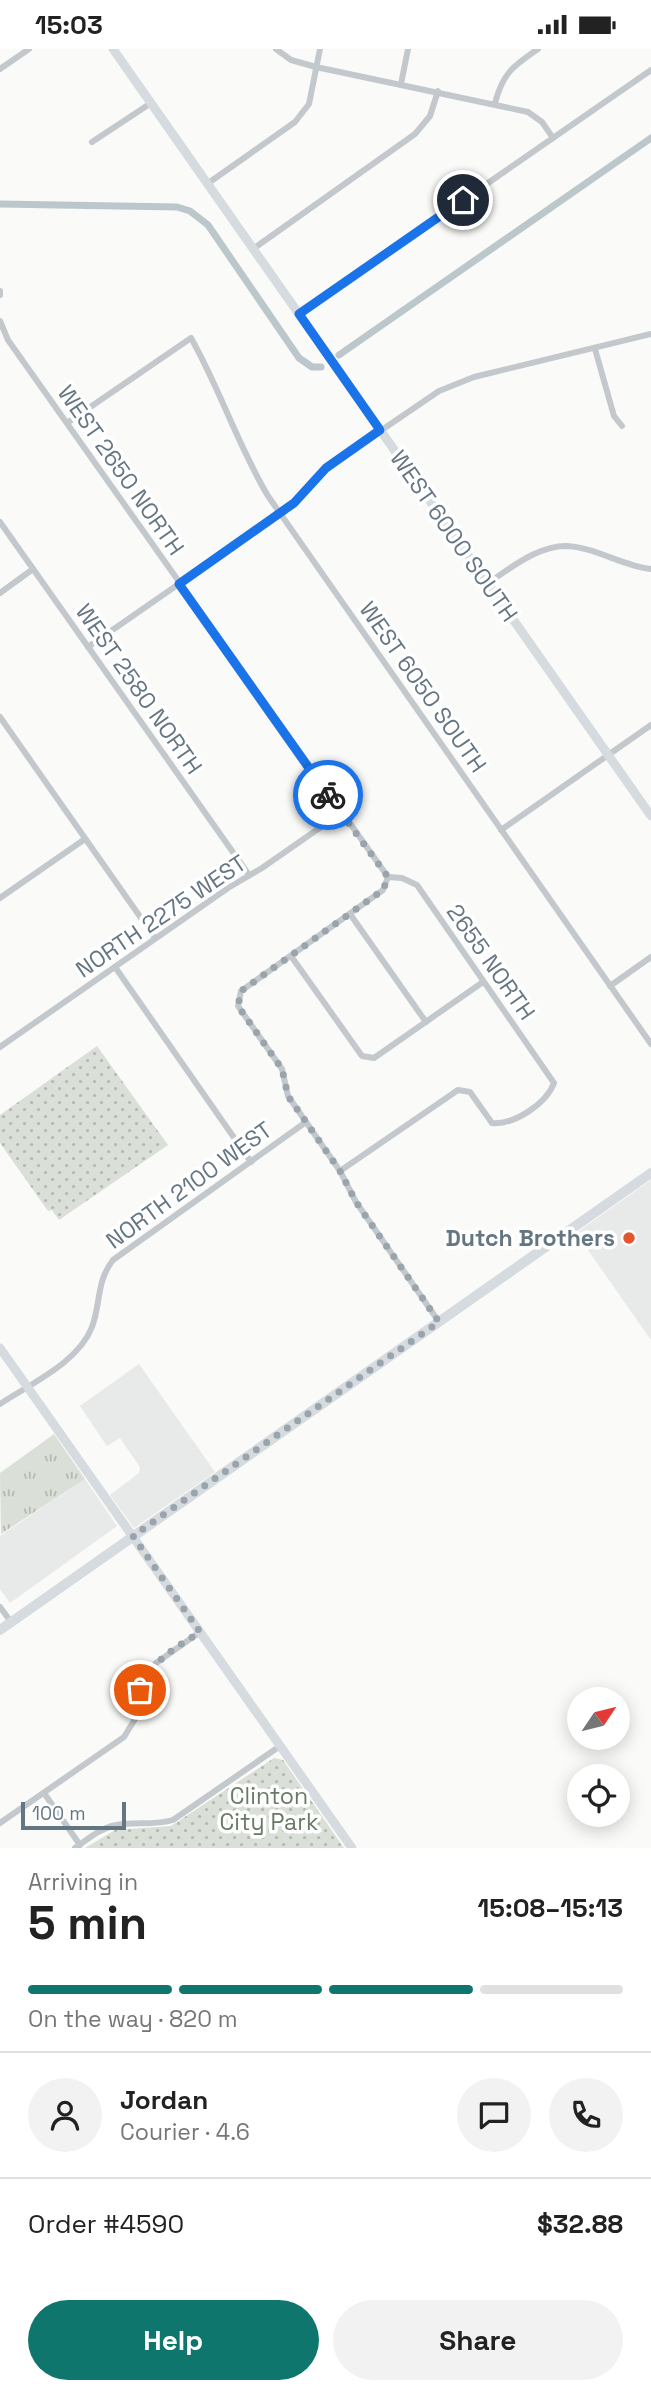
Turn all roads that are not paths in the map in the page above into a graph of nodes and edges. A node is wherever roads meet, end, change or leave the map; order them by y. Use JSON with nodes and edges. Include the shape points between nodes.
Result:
{"nodes":[{"id":1,"x":29,"y":49,"type":"edge"},
{"id":2,"x":113,"y":49,"type":"edge"},
{"id":3,"x":276,"y":49,"type":"edge"},
{"id":4,"x":320,"y":49,"type":"edge"},
{"id":5,"x":408,"y":49,"type":"edge"},
{"id":6,"x":538,"y":49,"type":"edge"},
{"id":7,"x":316,"y":67,"type":"junction"},
{"id":8,"x":0,"y":69,"type":"edge"},
{"id":9,"x":651,"y":70,"type":"edge"},
{"id":10,"x":401,"y":84,"type":"junction"},
{"id":11,"x":438,"y":92,"type":"junction"},
{"id":12,"x":151,"y":103,"type":"junction"},
{"id":13,"x":495,"y":103,"type":"junction"},
{"id":14,"x":553,"y":138,"type":"junction"},
{"id":15,"x":92,"y":142,"type":"dead end"},
{"id":16,"x":207,"y":184,"type":"junction"},
{"id":17,"x":253,"y":249,"type":"junction"},
{"id":18,"x":299,"y":314,"type":"junction"},
{"id":19,"x":0,"y":321,"type":"edge"},
{"id":20,"x":651,"y":334,"type":"edge"},
{"id":21,"x":595,"y":348,"type":"junction"},
{"id":22,"x":66,"y":423,"type":"junction"},
{"id":23,"x":622,"y":426,"type":"dead end"},
{"id":24,"x":380,"y":430,"type":"junction"},
{"id":25,"x":280,"y":513,"type":"junction"},
{"id":26,"x":0,"y":523,"type":"edge"},
{"id":27,"x":33,"y":569,"type":"junction"},
{"id":28,"x":651,"y":569,"type":"edge"},
{"id":29,"x":488,"y":583,"type":"junction"},
{"id":30,"x":179,"y":584,"type":"junction"},
{"id":31,"x":0,"y":593,"type":"edge"},
{"id":32,"x":88,"y":647,"type":"junction"},
{"id":33,"x":0,"y":717,"type":"edge"},
{"id":34,"x":651,"y":725,"type":"edge"},
{"id":35,"x":607,"y":754,"type":"junction"},
{"id":36,"x":341,"y":813,"type":"junction"},
{"id":37,"x":651,"y":816,"type":"edge"},
{"id":38,"x":502,"y":830,"type":"junction"},
{"id":39,"x":85,"y":839,"type":"junction"},
{"id":40,"x":249,"y":875,"type":"junction"},
{"id":41,"x":388,"y":877,"type":"junction"},
{"id":42,"x":0,"y":898,"type":"edge"},
{"id":43,"x":350,"y":914,"type":"junction"},
{"id":44,"x":155,"y":939,"type":"junction"},
{"id":45,"x":291,"y":956,"type":"junction"},
{"id":46,"x":651,"y":957,"type":"edge"},
{"id":47,"x":115,"y":967,"type":"junction"},
{"id":48,"x":483,"y":982,"type":"junction"},
{"id":49,"x":610,"y":986,"type":"junction"},
{"id":50,"x":426,"y":1022,"type":"junction"},
{"id":51,"x":651,"y":1044,"type":"edge"},
{"id":52,"x":0,"y":1047,"type":"edge"},
{"id":53,"x":306,"y":1122,"type":"junction"},
{"id":54,"x":251,"y":1162,"type":"junction"},
{"id":55,"x":340,"y":1171,"type":"junction"},
{"id":56,"x":651,"y":1173,"type":"edge"},
{"id":57,"x":439,"y":1322,"type":"junction"},
{"id":58,"x":0,"y":1348,"type":"edge"},
{"id":59,"x":27,"y":1386,"type":"junction"},
{"id":60,"x":0,"y":1404,"type":"edge"},
{"id":61,"x":133,"y":1536,"type":"junction"},
{"id":62,"x":0,"y":1607,"type":"edge"},
{"id":63,"x":11,"y":1622,"type":"junction"},
{"id":64,"x":0,"y":1630,"type":"edge"},
{"id":65,"x":200,"y":1632,"type":"junction"},
{"id":66,"x":280,"y":1746,"type":"junction"},
{"id":67,"x":44,"y":1793,"type":"junction"},
{"id":68,"x":0,"y":1823,"type":"edge"},
{"id":69,"x":78,"y":1846,"type":"edge"},
{"id":70,"x":352,"y":1848,"type":"edge"}],
"edges":[{"from":1,"to":8,"type":"street"},
{"from":2,"to":12,"type":"street","name":"WEST 6000 SOUTH"},
{"from":3,"to":7,"type":"street","via":[[291,60]]},
{"from":4,"to":7,"type":"street"},
{"from":5,"to":10,"type":"street"},
{"from":6,"to":13,"type":"street","via":[[500,82]]},
{"from":7,"to":10,"type":"street"},
{"from":7,"to":16,"type":"street","via":[[309,104],[295,122]]},
{"from":9,"to":14,"type":"street"},
{"from":10,"to":11,"type":"street"},
{"from":11,"to":13,"type":"street"},
{"from":11,"to":17,"type":"street","via":[[430,116],[415,134]]},
{"from":12,"to":15,"type":"street"},
{"from":12,"to":16,"type":"street","name":"WEST 6000 SOUTH"},
{"from":13,"to":14,"type":"street","via":[[528,112]]},
{"from":14,"to":18,"type":"street"},
{"from":16,"to":17,"type":"street","name":"WEST 6000 SOUTH"},
{"from":17,"to":18,"type":"street","name":"WEST 6000 SOUTH"},
{"from":18,"to":24,"type":"street","name":"WEST 6000 SOUTH"},
{"from":19,"to":22,"type":"street","name":"WEST 2650 NORTH","via":[[8,340]]},
{"from":20,"to":21,"type":"street"},
{"from":21,"to":23,"type":"street","via":[[614,417]]},
{"from":21,"to":24,"type":"street","via":[[474,377],[439,391]]},
{"from":22,"to":25,"type":"street","name":"WEST 6050 SOUTH","via":[[191,338],[250,467]]},
{"from":22,"to":30,"type":"street","name":"WEST 2650 NORTH"},
{"from":24,"to":25,"type":"street","via":[[326,468]]},
{"from":24,"to":29,"type":"street","name":"WEST 6000 SOUTH"},
{"from":25,"to":30,"type":"street"},
{"from":25,"to":38,"type":"street","name":"WEST 6050 SOUTH"},
{"from":26,"to":27,"type":"street","name":"WEST 2580 NORTH"},
{"from":27,"to":31,"type":"street"},
{"from":27,"to":32,"type":"street","name":"WEST 2580 NORTH"},
{"from":28,"to":29,"type":"street","via":[[567,546],[523,560]]},
{"from":29,"to":35,"type":"street","name":"WEST 6000 SOUTH"},
{"from":30,"to":32,"type":"street"},
{"from":30,"to":36,"type":"street","name":"WEST 2650 NORTH"},
{"from":32,"to":40,"type":"street","name":"WEST 2580 NORTH"},
{"from":33,"to":39,"type":"street"},
{"from":34,"to":35,"type":"street"},
{"from":35,"to":37,"type":"street","name":"WEST 6000 SOUTH"},
{"from":35,"to":38,"type":"street"},
{"from":36,"to":40,"type":"street","name":"NORTH 2275 WEST"},
{"from":36,"to":41,"type":"street","name":"WEST 2650 NORTH"},
{"from":38,"to":49,"type":"street","name":"WEST 6050 SOUTH"},
{"from":39,"to":42,"type":"street"},
{"from":39,"to":44,"type":"street"},
{"from":40,"to":44,"type":"street","name":"NORTH 2275 WEST"},
{"from":41,"to":43,"type":"street","via":[[383,890]]},
{"from":41,"to":48,"type":"street","name":"2655 NORTH","via":[[416,885]]},
{"from":43,"to":45,"type":"street"},
{"from":43,"to":50,"type":"street"},
{"from":44,"to":47,"type":"street","name":"NORTH 2275 WEST"},
{"from":45,"to":50,"type":"street","via":[[362,1056],[374,1058]]},
{"from":45,"to":53,"type":"street","via":[[241,991],[238,1006],[282,1069],[288,1096]]},
{"from":46,"to":49,"type":"street"},
{"from":47,"to":52,"type":"street","name":"NORTH 2275 WEST"},
{"from":47,"to":54,"type":"street"},
{"from":48,"to":50,"type":"street"},
{"from":48,"to":55,"type":"street","name":"2655 NORTH","via":[[554,1083],[549,1096],[506,1124],[492,1123],[470,1092],[458,1090]]},
{"from":49,"to":51,"type":"street","name":"WEST 6050 SOUTH"},
{"from":53,"to":54,"type":"street","name":"NORTH 2100 WEST"},
{"from":53,"to":55,"type":"street"},
{"from":54,"to":59,"type":"street","name":"NORTH 2100 WEST","via":[[113,1260],[99,1285],[93,1323],[81,1346]]},
{"from":55,"to":57,"type":"street","via":[[356,1202]]},
{"from":56,"to":57,"type":"main road"},
{"from":57,"to":61,"type":"main road"},
{"from":58,"to":59,"type":"street"},
{"from":59,"to":60,"type":"street","name":"NORTH 2100 WEST"},
{"from":59,"to":61,"type":"street"},
{"from":61,"to":63,"type":"main road"},
{"from":61,"to":65,"type":"street"},
{"from":62,"to":63,"type":"street"},
{"from":63,"to":64,"type":"main road"},
{"from":65,"to":66,"type":"street"},
{"from":65,"to":67,"type":"street","via":[[145,1675],[138,1714],[124,1737]]},
{"from":66,"to":69,"type":"street","via":[[173,1820],[159,1825],[117,1825]]},
{"from":66,"to":70,"type":"street"},
{"from":67,"to":68,"type":"street"},
{"from":67,"to":69,"type":"street"}]}
